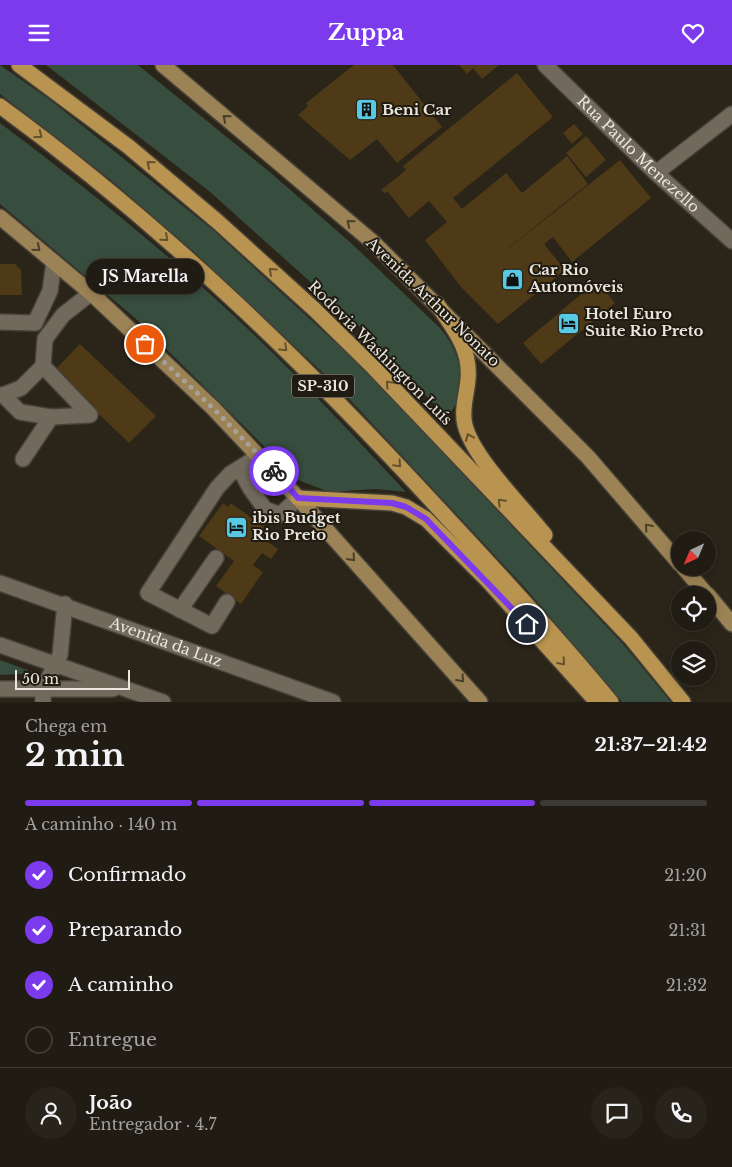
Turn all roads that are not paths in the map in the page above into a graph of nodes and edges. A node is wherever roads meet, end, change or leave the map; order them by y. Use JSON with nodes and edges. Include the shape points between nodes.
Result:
{"nodes":[{"id":1,"x":19,"y":65,"type":"edge"},
{"id":2,"x":163,"y":65,"type":"edge"},
{"id":3,"x":545,"y":65,"type":"edge"},
{"id":4,"x":0,"y":106,"type":"edge"},
{"id":5,"x":732,"y":114,"type":"edge"},
{"id":6,"x":656,"y":173,"type":"junction"},
{"id":7,"x":4,"y":224,"type":"edge"},
{"id":8,"x":732,"y":241,"type":"edge"},
{"id":9,"x":54,"y":262,"type":"junction"},
{"id":10,"x":91,"y":293,"type":"junction"},
{"id":11,"x":437,"y":304,"type":"junction"},
{"id":12,"x":0,"y":322,"type":"edge"},
{"id":13,"x":35,"y":323,"type":"junction"},
{"id":14,"x":45,"y":339,"type":"junction"},
{"id":15,"x":43,"y":366,"type":"junction"},
{"id":16,"x":1,"y":395,"type":"edge"},
{"id":17,"x":51,"y":417,"type":"junction"},
{"id":18,"x":257,"y":454,"type":"junction"},
{"id":19,"x":23,"y":459,"type":"dead end"},
{"id":20,"x":243,"y":466,"type":"junction"},
{"id":21,"x":298,"y":498,"type":"junction"},
{"id":22,"x":671,"y":554,"type":"edge"},
{"id":23,"x":216,"y":558,"type":"dead end"},
{"id":24,"x":691,"y":576,"type":"edge"},
{"id":25,"x":0,"y":583,"type":"edge"},
{"id":26,"x":699,"y":586,"type":"edge"},
{"id":27,"x":227,"y":602,"type":"dead end"},
{"id":28,"x":65,"y":604,"type":"junction"},
{"id":29,"x":716,"y":605,"type":"edge"},
{"id":30,"x":180,"y":609,"type":"junction"},
{"id":31,"x":732,"y":624,"type":"edge"},
{"id":32,"x":631,"y":638,"type":"junction"},
{"id":33,"x":0,"y":645,"type":"edge"},
{"id":34,"x":56,"y":665,"type":"junction"},
{"id":35,"x":0,"y":689,"type":"edge"},
{"id":36,"x":127,"y":689,"type":"junction"},
{"id":37,"x":43,"y":696,"type":"edge"},
{"id":38,"x":163,"y":702,"type":"edge"},
{"id":39,"x":333,"y":702,"type":"edge"},
{"id":40,"x":480,"y":702,"type":"edge"},
{"id":41,"x":597,"y":702,"type":"edge"},
{"id":42,"x":612,"y":702,"type":"edge"},
{"id":43,"x":683,"y":702,"type":"edge"}],
"edges":[{"from":32,"to":1,"type":"highway","name":"Rodovia Washington Luís","number":"SP-310","one_way":true,"via":[[316,310],[129,147]]},
{"from":11,"to":2,"type":"main road","name":"Avenida Arthur Nonato","one_way":true,"via":[[375,244]]},
{"from":3,"to":6,"type":"street","name":"Rua Paulo Menezello"},
{"from":4,"to":42,"type":"highway","number":"SP-310","one_way":true,"via":[[114,193],[315,377],[557,636]]},
{"from":5,"to":6,"type":"street"},
{"from":6,"to":8,"type":"street","name":"Rua Paulo Menezello"},
{"from":7,"to":9,"type":"main road","one_way":true},
{"from":9,"to":10,"type":"main road"},
{"from":9,"to":13,"type":"street","via":[[50,291]]},
{"from":10,"to":14,"type":"street","via":[[63,315]]},
{"from":10,"to":18,"type":"main road"},
{"from":22,"to":11,"type":"main road","name":"Avenida Arthur Nonato","one_way":true,"via":[[588,457]]},
{"from":32,"to":11,"type":"highway","one_way":true,"via":[[480,457],[469,439],[464,423],[468,358]]},
{"from":12,"to":13,"type":"street"},
{"from":13,"to":14,"type":"street"},
{"from":14,"to":15,"type":"street"},
{"from":15,"to":16,"type":"street","via":[[21,388]]},
{"from":15,"to":17,"type":"street","via":[[90,415]]},
{"from":16,"to":17,"type":"street","via":[[20,411]]},
{"from":17,"to":19,"type":"street"},
{"from":18,"to":20,"type":"street"},
{"from":18,"to":21,"type":"main road"},
{"from":20,"to":21,"type":"street","via":[[244,477],[266,509],[280,515]]},
{"from":20,"to":30,"type":"street","via":[[217,488],[148,593]]},
{"from":21,"to":40,"type":"main road","one_way":true},
{"from":21,"to":41,"type":"highway","one_way":true,"via":[[392,503],[426,519],[489,582]]},
{"from":23,"to":30,"type":"street"},
{"from":24,"to":26,"type":"main road"},
{"from":25,"to":28,"type":"street","name":"Avenida da Luz"},
{"from":27,"to":30,"type":"street","via":[[212,626]]},
{"from":28,"to":34,"type":"street"},
{"from":28,"to":39,"type":"street","name":"Avenida da Luz"},
{"from":29,"to":31,"type":"main road"},
{"from":32,"to":43,"type":"highway","name":"Rodovia Washington Luís","number":"SP-310"},
{"from":33,"to":34,"type":"street"},
{"from":34,"to":36,"type":"street"},
{"from":34,"to":37,"type":"street"},
{"from":35,"to":37,"type":"street"},
{"from":36,"to":37,"type":"street"},
{"from":36,"to":38,"type":"street"}]}
